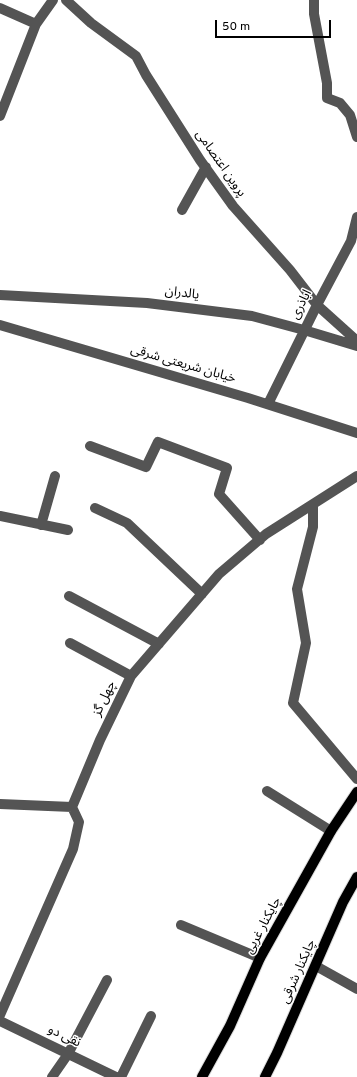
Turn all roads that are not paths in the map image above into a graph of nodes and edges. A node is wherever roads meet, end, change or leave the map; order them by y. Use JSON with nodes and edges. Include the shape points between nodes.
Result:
{"nodes":[{"id":1,"x":53,"y":0,"type":"edge"},
{"id":2,"x":314,"y":0,"type":"edge"},
{"id":3,"x":71,"y":2,"type":"edge"},
{"id":4,"x":0,"y":8,"type":"edge"},
{"id":5,"x":36,"y":24,"type":"junction"},
{"id":6,"x":0,"y":116,"type":"edge"},
{"id":7,"x":357,"y":137,"type":"edge"},
{"id":8,"x":206,"y":167,"type":"junction"},
{"id":9,"x":182,"y":210,"type":"dead end"},
{"id":10,"x":357,"y":217,"type":"edge"},
{"id":11,"x":0,"y":295,"type":"edge"},
{"id":12,"x":317,"y":305,"type":"junction"},
{"id":13,"x":0,"y":325,"type":"edge"},
{"id":14,"x":304,"y":330,"type":"junction"},
{"id":15,"x":357,"y":342,"type":"edge"},
{"id":16,"x":357,"y":346,"type":"edge"},
{"id":17,"x":268,"y":404,"type":"junction"},
{"id":18,"x":357,"y":433,"type":"edge"},
{"id":19,"x":90,"y":446,"type":"dead end"},
{"id":20,"x":55,"y":476,"type":"dead end"},
{"id":21,"x":357,"y":476,"type":"edge"},
{"id":22,"x":313,"y":504,"type":"junction"},
{"id":23,"x":95,"y":508,"type":"dead end"},
{"id":24,"x":0,"y":516,"type":"edge"},
{"id":25,"x":41,"y":525,"type":"junction"},
{"id":26,"x":68,"y":530,"type":"dead end"},
{"id":27,"x":260,"y":540,"type":"junction"},
{"id":28,"x":202,"y":594,"type":"junction"},
{"id":29,"x":69,"y":596,"type":"dead end"},
{"id":30,"x":70,"y":643,"type":"dead end"},
{"id":31,"x":159,"y":644,"type":"junction"},
{"id":32,"x":131,"y":676,"type":"junction"},
{"id":33,"x":357,"y":779,"type":"edge"},
{"id":34,"x":267,"y":791,"type":"dead end"},
{"id":35,"x":357,"y":792,"type":"edge"},
{"id":36,"x":0,"y":804,"type":"edge"},
{"id":37,"x":72,"y":806,"type":"junction"},
{"id":38,"x":331,"y":831,"type":"junction"},
{"id":39,"x":357,"y":877,"type":"edge"},
{"id":40,"x":181,"y":925,"type":"dead end"},
{"id":41,"x":260,"y":958,"type":"junction"},
{"id":42,"x":316,"y":966,"type":"junction"},
{"id":43,"x":107,"y":980,"type":"dead end"},
{"id":44,"x":357,"y":989,"type":"edge"},
{"id":45,"x":0,"y":1015,"type":"edge"},
{"id":46,"x":151,"y":1016,"type":"dead end"},
{"id":47,"x":0,"y":1022,"type":"edge"},
{"id":48,"x":68,"y":1054,"type":"junction"},
{"id":49,"x":52,"y":1077,"type":"edge"},
{"id":50,"x":116,"y":1077,"type":"edge"},
{"id":51,"x":121,"y":1077,"type":"edge"},
{"id":52,"x":202,"y":1077,"type":"edge"},
{"id":53,"x":265,"y":1077,"type":"edge"}],
"edges":[{"from":1,"to":5,"type":"street"},
{"from":2,"to":7,"type":"street","via":[[327,98],[340,103],[350,115]]},
{"from":3,"to":8,"type":"street","name":"پروین اعتصامی","via":[[91,23],[136,56]]},
{"from":4,"to":5,"type":"street"},
{"from":5,"to":6,"type":"street"},
{"from":8,"to":9,"type":"street"},
{"from":8,"to":12,"type":"street","name":"پروین اعتصامی","via":[[233,206],[290,270]]},
{"from":10,"to":12,"type":"street","name":"اباذری","via":[[351,241]]},
{"from":11,"to":14,"type":"street","name":"یالدران","via":[[147,303],[252,316]]},
{"from":12,"to":14,"type":"street","name":"اباذری"},
{"from":12,"to":15,"type":"street","name":"پروین اعتصامی"},
{"from":13,"to":17,"type":"street","name":"خیابان شریعتی شرقی"},
{"from":14,"to":16,"type":"street","name":"یالدران"},
{"from":14,"to":17,"type":"street","name":"اباذری"},
{"from":17,"to":18,"type":"street","name":"خیابان شریعتی شرقی"},
{"from":19,"to":27,"type":"street","via":[[146,467],[158,442],[227,468],[219,494]]},
{"from":20,"to":25,"type":"street"},
{"from":21,"to":22,"type":"street","name":"چهل گز"},
{"from":22,"to":27,"type":"street","name":"چهل گز"},
{"from":22,"to":33,"type":"street","via":[[313,527],[297,589],[306,643],[293,703]]},
{"from":23,"to":28,"type":"street","via":[[127,523]]},
{"from":24,"to":25,"type":"street"},
{"from":25,"to":26,"type":"street"},
{"from":27,"to":28,"type":"street","name":"چهل گز","via":[[219,574]]},
{"from":28,"to":31,"type":"street","name":"چهل گز"},
{"from":29,"to":31,"type":"street"},
{"from":30,"to":32,"type":"street"},
{"from":31,"to":32,"type":"street","name":"چهل گز"},
{"from":32,"to":37,"type":"street","name":"چهل گز"},
{"from":34,"to":38,"type":"street"},
{"from":35,"to":38,"type":"main road","name":"چایکنار غربی"},
{"from":36,"to":37,"type":"street"},
{"from":37,"to":45,"type":"street","via":[[80,822],[73,849]]},
{"from":38,"to":41,"type":"main road","name":"چایکنار غربی"},
{"from":39,"to":42,"type":"main road","name":"چایکنار شرقی"},
{"from":40,"to":41,"type":"street"},
{"from":41,"to":52,"type":"main road","name":"چایکنار غربی","via":[[230,1026]]},
{"from":42,"to":44,"type":"street"},
{"from":42,"to":53,"type":"main road","name":"چایکنار شرقی"},
{"from":43,"to":48,"type":"street"},
{"from":46,"to":51,"type":"street"},
{"from":47,"to":48,"type":"street","name":"نقی دو"},
{"from":48,"to":49,"type":"street"},
{"from":48,"to":50,"type":"street","name":"نقی دو"}]}
